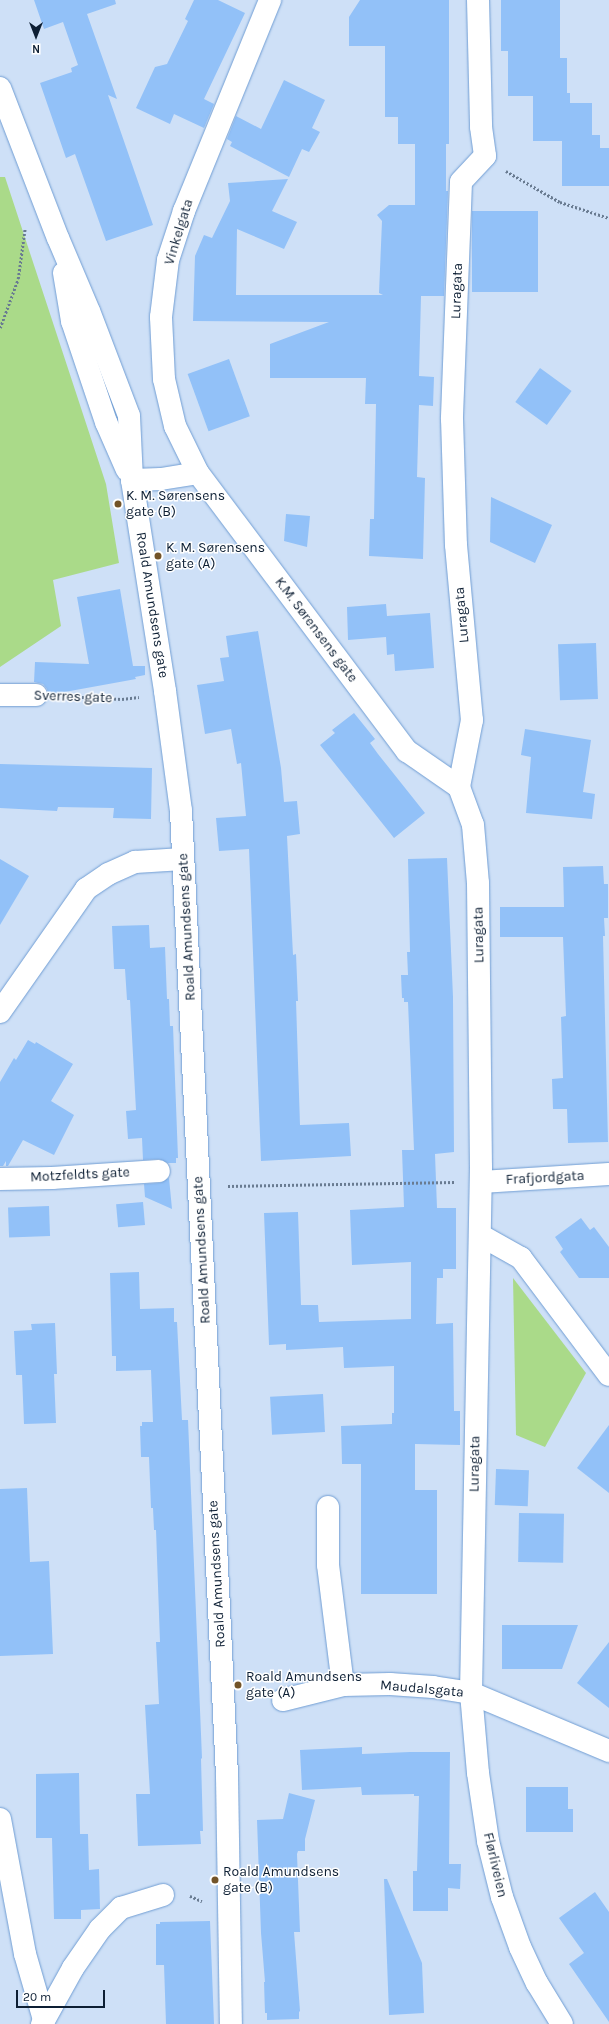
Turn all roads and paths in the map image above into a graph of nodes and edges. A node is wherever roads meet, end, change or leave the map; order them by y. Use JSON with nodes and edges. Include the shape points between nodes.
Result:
{"nodes":[{"id":1,"x":270,"y":0,"type":"edge"},
{"id":2,"x":478,"y":0,"type":"edge"},
{"id":3,"x":0,"y":88,"type":"edge"},
{"id":4,"x":485,"y":156,"type":"junction"},
{"id":5,"x":609,"y":218,"type":"edge"},
{"id":6,"x":26,"y":222,"type":"dead end"},
{"id":7,"x":0,"y":328,"type":"edge"},
{"id":8,"x":198,"y":473,"type":"junction"},
{"id":9,"x":132,"y":480,"type":"junction"},
{"id":10,"x":0,"y":695,"type":"edge"},
{"id":11,"x":36,"y":695,"type":"joint"},
{"id":12,"x":145,"y":696,"type":"dead end"},
{"id":13,"x":459,"y":787,"type":"junction"},
{"id":14,"x":184,"y":859,"type":"junction"},
{"id":15,"x":0,"y":1012,"type":"edge"},
{"id":16,"x":159,"y":1171,"type":"dead end"},
{"id":17,"x":609,"y":1174,"type":"edge"},
{"id":18,"x":0,"y":1179,"type":"edge"},
{"id":19,"x":481,"y":1182,"type":"junction"},
{"id":20,"x":228,"y":1186,"type":"dead end"},
{"id":21,"x":480,"y":1235,"type":"junction"},
{"id":22,"x":609,"y":1375,"type":"edge"},
{"id":23,"x":328,"y":1507,"type":"dead end"},
{"id":24,"x":343,"y":1685,"type":"junction"},
{"id":25,"x":471,"y":1693,"type":"junction"},
{"id":26,"x":283,"y":1700,"type":"dead end"},
{"id":27,"x":606,"y":1744,"type":"edge"},
{"id":28,"x":0,"y":1819,"type":"edge"},
{"id":29,"x":163,"y":1895,"type":"dead end"},
{"id":30,"x":43,"y":2022,"type":"edge"},
{"id":31,"x":232,"y":2024,"type":"edge"},
{"id":32,"x":562,"y":2024,"type":"edge"}],
"edges":[{"from":1,"to":8,"type":"street","name":"Vinkelgata","via":[[184,211],[168,260],[161,317],[164,379],[175,426]]},
{"from":2,"to":4,"type":"street","via":[[481,127]]},
{"from":3,"to":9,"type":"street","name":"Roald Amundsens gate","via":[[58,238],[72,321],[106,422]]},
{"from":4,"to":5,"type":"path","via":[[510,174],[560,202]]},
{"from":4,"to":13,"type":"street","name":"Luragata","via":[[461,182],[452,419],[456,545],[472,720]]},
{"from":6,"to":7,"type":"path","via":[[18,279]]},
{"from":8,"to":9,"type":"street","via":[[161,479]]},
{"from":8,"to":13,"type":"street","name":"K.M. Sørensens gate","via":[[407,751]]},
{"from":9,"to":14,"type":"street","name":"Roald Amundsens gate","via":[[166,698],[181,811]]},
{"from":10,"to":11,"type":"street","name":"Sverres gate"},
{"from":11,"to":12,"type":"path","name":"Sverres gate","via":[[122,699]]},
{"from":13,"to":19,"type":"street","name":"Luragata","via":[[473,825],[478,883]]},
{"from":14,"to":15,"type":"street","via":[[135,862],[108,874],[86,889]]},
{"from":14,"to":31,"type":"street","name":"Roald Amundsens gate","via":[[226,1769]]},
{"from":16,"to":18,"type":"street","name":"Motzfeldts gate"},
{"from":17,"to":19,"type":"street","name":"Frafjordgata"},
{"from":19,"to":20,"type":"path"},
{"from":19,"to":21,"type":"street","name":"Luragata"},
{"from":21,"to":22,"type":"street","via":[[521,1258]]},
{"from":21,"to":25,"type":"street","name":"Luragata"},
{"from":23,"to":24,"type":"street","via":[[328,1565]]},
{"from":24,"to":25,"type":"street","name":"Maudalsgata","via":[[426,1686]]},
{"from":24,"to":26,"type":"street","name":"Maudalsgata"},
{"from":25,"to":27,"type":"street","name":"Maudalsgata"},
{"from":25,"to":32,"type":"street","name":"Flørliveien","via":[[478,1773],[488,1841],[502,1897],[520,1947],[537,1983]]},
{"from":28,"to":30,"type":"street","via":[[25,1954]]},
{"from":29,"to":30,"type":"street","via":[[121,1908],[100,1929],[73,1968]]}]}
